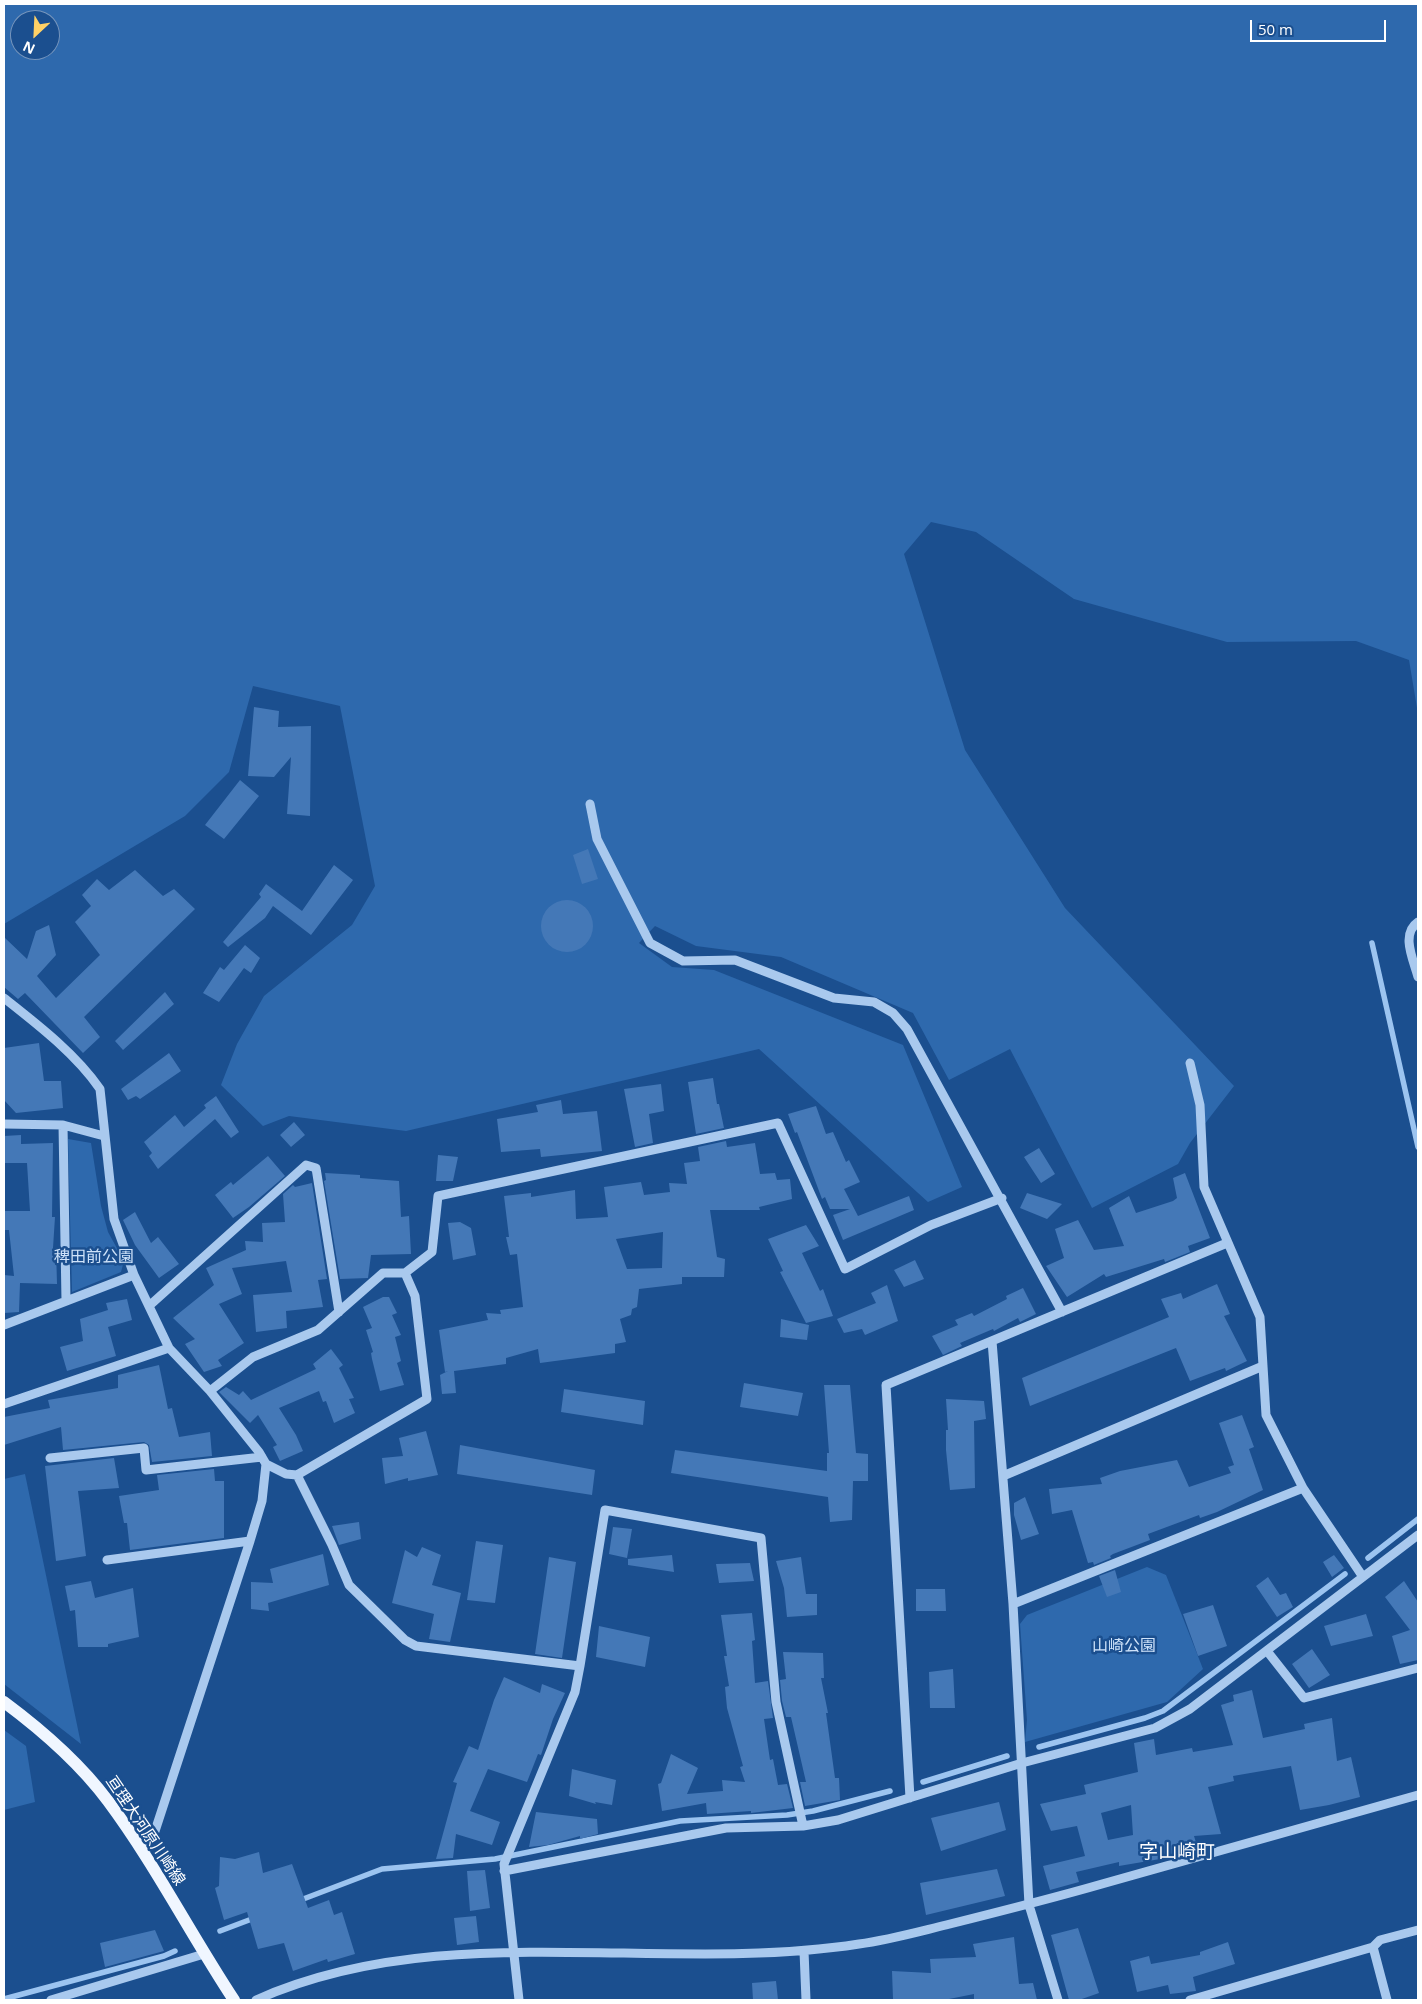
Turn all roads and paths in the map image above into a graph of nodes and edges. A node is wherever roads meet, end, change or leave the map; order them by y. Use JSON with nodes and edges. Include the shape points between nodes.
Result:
{"nodes":[{"id":1,"x":590,"y":804,"type":"dead end"},
{"id":2,"x":1418,"y":922,"type":"edge"},
{"id":3,"x":1418,"y":977,"type":"edge"},
{"id":4,"x":4,"y":998,"type":"edge"},
{"id":5,"x":1190,"y":1063,"type":"dead end"},
{"id":6,"x":4,"y":1124,"type":"edge"},
{"id":7,"x":63,"y":1125,"type":"junction"},
{"id":8,"x":104,"y":1136,"type":"junction"},
{"id":9,"x":1002,"y":1198,"type":"junction"},
{"id":10,"x":1227,"y":1243,"type":"junction"},
{"id":11,"x":405,"y":1272,"type":"junction"},
{"id":12,"x":134,"y":1275,"type":"junction"},
{"id":13,"x":66,"y":1301,"type":"junction"},
{"id":14,"x":149,"y":1306,"type":"junction"},
{"id":15,"x":339,"y":1312,"type":"junction"},
{"id":16,"x":1062,"y":1312,"type":"junction"},
{"id":17,"x":4,"y":1325,"type":"edge"},
{"id":18,"x":992,"y":1341,"type":"junction"},
{"id":19,"x":169,"y":1348,"type":"junction"},
{"id":20,"x":1263,"y":1366,"type":"junction"},
{"id":21,"x":210,"y":1391,"type":"junction"},
{"id":22,"x":4,"y":1404,"type":"edge"},
{"id":23,"x":50,"y":1458,"type":"dead end"},
{"id":24,"x":264,"y":1460,"type":"junction"},
{"id":25,"x":297,"y":1475,"type":"junction"},
{"id":26,"x":1003,"y":1476,"type":"junction"},
{"id":27,"x":1303,"y":1488,"type":"junction"},
{"id":28,"x":1418,"y":1535,"type":"edge"},
{"id":29,"x":250,"y":1541,"type":"junction"},
{"id":30,"x":107,"y":1560,"type":"dead end"},
{"id":31,"x":1363,"y":1577,"type":"junction"},
{"id":32,"x":1013,"y":1604,"type":"junction"},
{"id":33,"x":1267,"y":1651,"type":"junction"},
{"id":34,"x":580,"y":1666,"type":"junction"},
{"id":35,"x":1418,"y":1668,"type":"edge"},
{"id":36,"x":4,"y":1702,"type":"edge"},
{"id":37,"x":1022,"y":1763,"type":"junction"},
{"id":38,"x":1418,"y":1795,"type":"edge"},
{"id":39,"x":910,"y":1798,"type":"junction"},
{"id":40,"x":803,"y":1823,"type":"junction"},
{"id":41,"x":144,"y":1854,"type":"junction"},
{"id":42,"x":504,"y":1868,"type":"junction"},
{"id":43,"x":1029,"y":1905,"type":"junction"},
{"id":44,"x":1418,"y":1930,"type":"edge"},
{"id":45,"x":1373,"y":1947,"type":"junction"},
{"id":46,"x":804,"y":1951,"type":"junction"},
{"id":47,"x":514,"y":1953,"type":"junction"},
{"id":48,"x":204,"y":1954,"type":"junction"},
{"id":49,"x":51,"y":2000,"type":"edge"},
{"id":50,"x":234,"y":2000,"type":"edge"},
{"id":51,"x":256,"y":2000,"type":"edge"},
{"id":52,"x":519,"y":2000,"type":"edge"},
{"id":53,"x":806,"y":2000,"type":"edge"},
{"id":54,"x":1058,"y":2000,"type":"edge"},
{"id":55,"x":1190,"y":2000,"type":"edge"},
{"id":56,"x":1387,"y":2000,"type":"edge"}],
"edges":[{"from":1,"to":9,"type":"street","via":[[597,839],[650,943],[683,961],[735,960],[834,998],[874,1002],[893,1013],[907,1029]]},
{"from":2,"to":3,"type":"street","via":[[1408,939]]},
{"from":4,"to":8,"type":"street","via":[[89,1073],[100,1089]]},
{"from":5,"to":10,"type":"street","via":[[1200,1105],[1204,1187]]},
{"from":6,"to":7,"type":"street"},
{"from":7,"to":8,"type":"street"},
{"from":7,"to":13,"type":"street"},
{"from":8,"to":12,"type":"street","via":[[114,1219]]},
{"from":9,"to":11,"type":"street","via":[[931,1224],[845,1269],[778,1123],[438,1196],[432,1252]]},
{"from":9,"to":16,"type":"street"},
{"from":10,"to":16,"type":"street"},
{"from":10,"to":20,"type":"street","via":[[1260,1317]]},
{"from":11,"to":15,"type":"street","via":[[383,1273]]},
{"from":11,"to":25,"type":"street","via":[[415,1296],[427,1399]]},
{"from":12,"to":13,"type":"street"},
{"from":12,"to":14,"type":"street"},
{"from":13,"to":17,"type":"street"},
{"from":14,"to":15,"type":"street","via":[[306,1165],[316,1168]]},
{"from":14,"to":19,"type":"street"},
{"from":15,"to":21,"type":"street","via":[[318,1330],[253,1357]]},
{"from":16,"to":18,"type":"street"},
{"from":18,"to":26,"type":"street"},
{"from":18,"to":39,"type":"street","via":[[886,1385]]},
{"from":19,"to":21,"type":"street"},
{"from":19,"to":22,"type":"street"},
{"from":20,"to":26,"type":"street"},
{"from":20,"to":27,"type":"street","via":[[1266,1415]]},
{"from":21,"to":24,"type":"street"},
{"from":23,"to":24,"type":"street","via":[[144,1448],[146,1470]]},
{"from":24,"to":25,"type":"street","via":[[286,1474]]},
{"from":24,"to":29,"type":"street","via":[[262,1501]]},
{"from":25,"to":34,"type":"street","via":[[349,1585],[405,1640],[416,1646]]},
{"from":26,"to":32,"type":"street"},
{"from":27,"to":31,"type":"street"},
{"from":27,"to":32,"type":"street"},
{"from":28,"to":31,"type":"street"},
{"from":29,"to":30,"type":"street"},
{"from":29,"to":41,"type":"street","via":[[155,1831]]},
{"from":31,"to":33,"type":"street"},
{"from":32,"to":37,"type":"street"},
{"from":33,"to":35,"type":"street","via":[[1304,1698]]},
{"from":33,"to":37,"type":"street","via":[[1190,1710],[1155,1728]]},
{"from":34,"to":40,"type":"street","via":[[605,1510],[761,1538],[776,1702]]},
{"from":34,"to":42,"type":"street","via":[[575,1692]]},
{"from":36,"to":41,"type":"main road","name":"亘理大河原川崎線","via":[[43,1731],[78,1765],[108,1800]]},
{"from":37,"to":39,"type":"street"},
{"from":37,"to":43,"type":"street"},
{"from":38,"to":43,"type":"street"},
{"from":39,"to":40,"type":"street","via":[[838,1820]]},
{"from":40,"to":42,"type":"street","via":[[726,1828]]},
{"from":41,"to":48,"type":"main road","name":"亘理大河原川崎線"},
{"from":42,"to":47,"type":"street"},
{"from":43,"to":46,"type":"street","via":[[860,1944]]},
{"from":43,"to":54,"type":"street"},
{"from":44,"to":45,"type":"street","via":[[1380,1940]]},
{"from":45,"to":55,"type":"street"},
{"from":45,"to":56,"type":"street"},
{"from":46,"to":47,"type":"street"},
{"from":46,"to":53,"type":"street"},
{"from":47,"to":51,"type":"street","via":[[424,1958],[362,1967],[284,1988]]},
{"from":47,"to":52,"type":"street"},
{"from":48,"to":49,"type":"street"},
{"from":48,"to":50,"type":"main road","name":"亘理大河原川崎線"}]}
